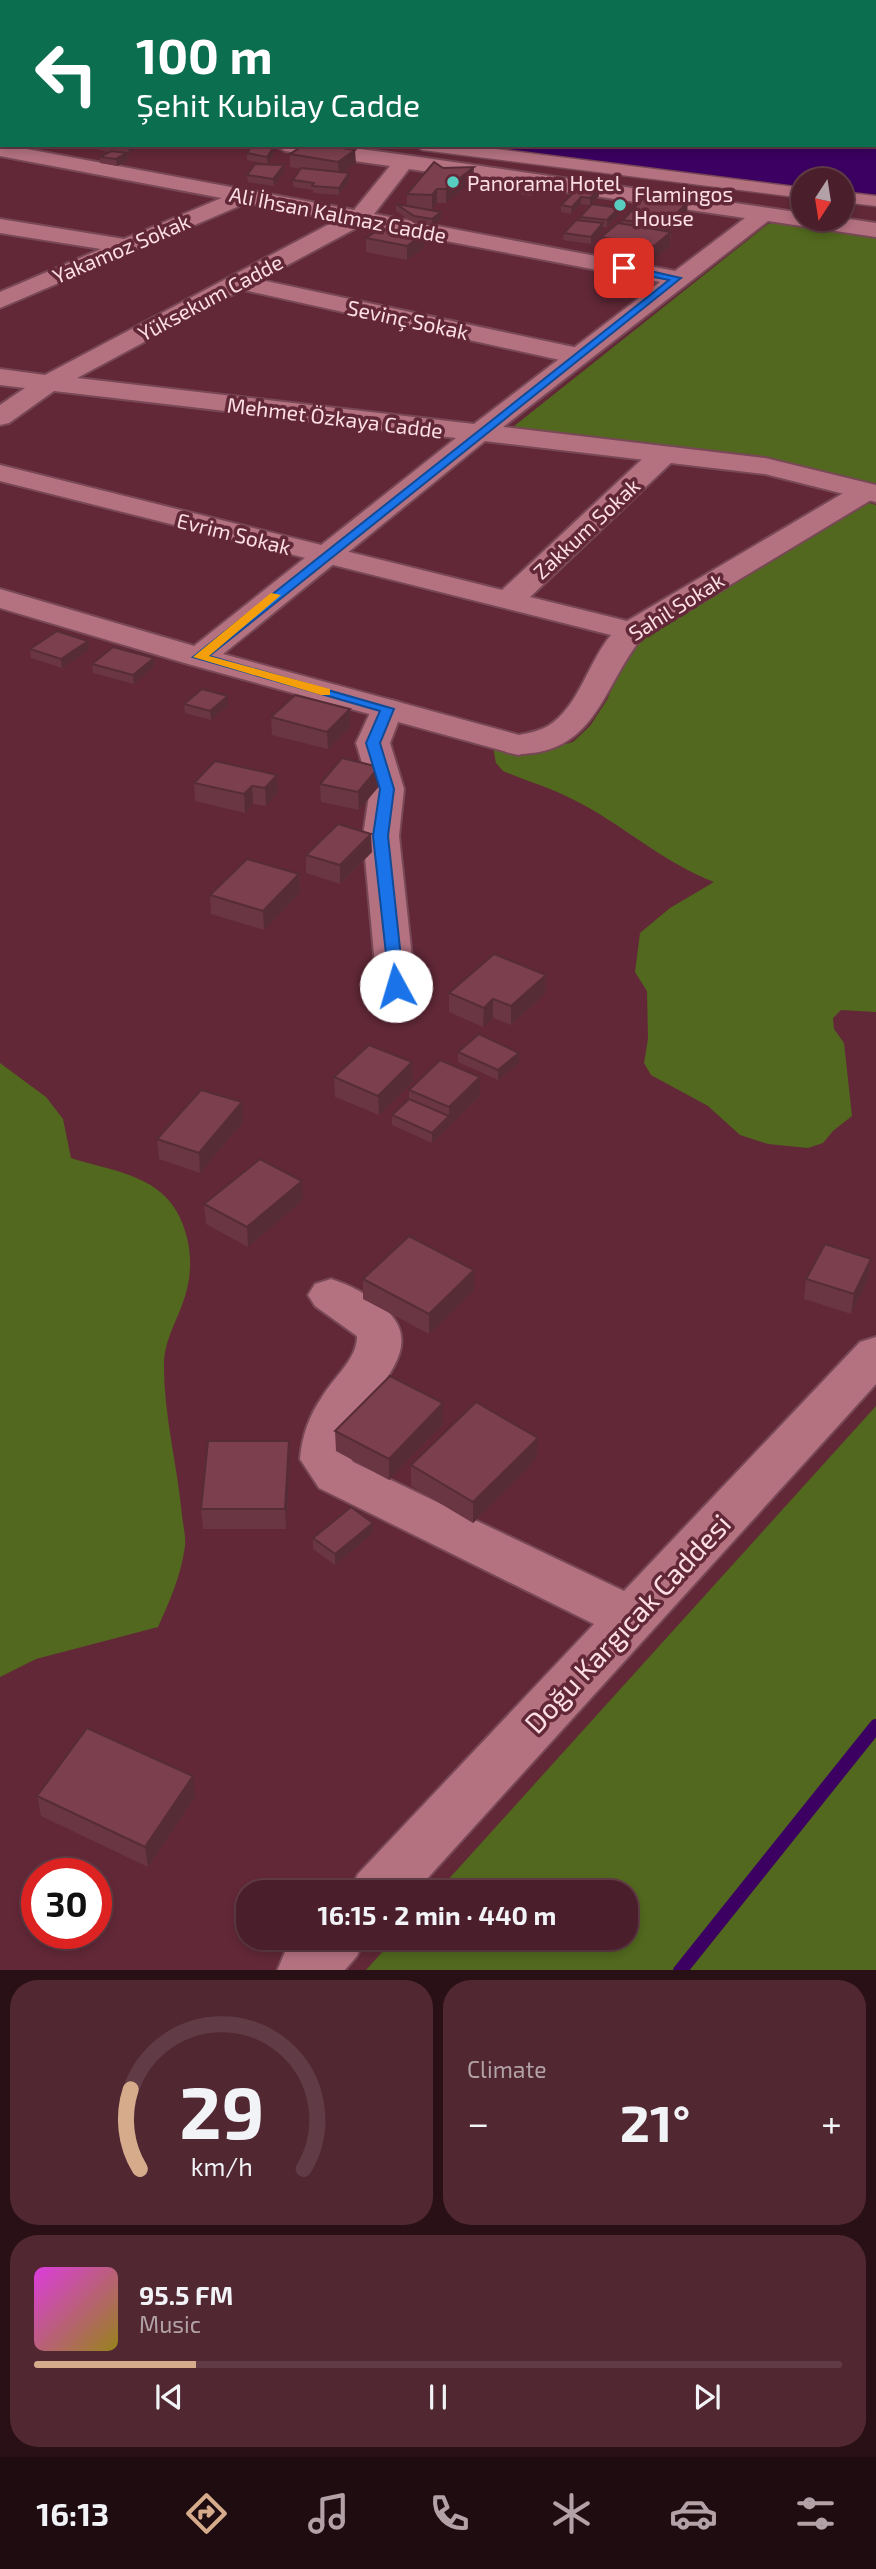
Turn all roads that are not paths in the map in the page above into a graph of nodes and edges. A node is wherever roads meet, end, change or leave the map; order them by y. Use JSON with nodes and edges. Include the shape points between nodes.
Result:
{"nodes":[{"id":1,"x":317,"y":147,"type":"edge"},
{"id":2,"x":2,"y":153,"type":"edge"},
{"id":3,"x":414,"y":153,"type":"edge"},
{"id":4,"x":791,"y":192,"type":"edge"},
{"id":5,"x":243,"y":195,"type":"junction"},
{"id":6,"x":854,"y":198,"type":"edge"},
{"id":7,"x":876,"y":201,"type":"edge"},
{"id":8,"x":761,"y":216,"type":"junction"},
{"id":9,"x":360,"y":218,"type":"junction"},
{"id":10,"x":0,"y":226,"type":"edge"},
{"id":11,"x":876,"y":230,"type":"edge"},
{"id":12,"x":124,"y":246,"type":"junction"},
{"id":13,"x":677,"y":278,"type":"junction"},
{"id":14,"x":238,"y":282,"type":"junction"},
{"id":15,"x":0,"y":301,"type":"edge"},
{"id":16,"x":578,"y":356,"type":"junction"},
{"id":17,"x":0,"y":377,"type":"edge"},
{"id":18,"x":48,"y":383,"type":"junction"},
{"id":19,"x":0,"y":417,"type":"edge"},
{"id":20,"x":479,"y":433,"type":"junction"},
{"id":21,"x":663,"y":454,"type":"junction"},
{"id":22,"x":0,"y":473,"type":"edge"},
{"id":23,"x":872,"y":492,"type":"edge"},
{"id":24,"x":324,"y":556,"type":"junction"},
{"id":25,"x":0,"y":598,"type":"edge"},
{"id":26,"x":508,"y":601,"type":"junction"},
{"id":27,"x":631,"y":631,"type":"junction"},
{"id":28,"x":199,"y":657,"type":"junction"},
{"id":29,"x":387,"y":709,"type":"junction"},
{"id":30,"x":396,"y":986,"type":"dead end"},
{"id":31,"x":331,"y":1295,"type":"dead end"},
{"id":32,"x":876,"y":1354,"type":"edge"},
{"id":33,"x":631,"y":1618,"type":"junction"},
{"id":34,"x":389,"y":1880,"type":"edge"},
{"id":35,"x":324,"y":1950,"type":"edge"},
{"id":36,"x":306,"y":1970,"type":"edge"}],
"edges":[{"from":1,"to":3,"type":"street"},
{"from":2,"to":5,"type":"street","name":"Ali İhsan Kalmaz Cadde"},
{"from":3,"to":4,"type":"street"},
{"from":3,"to":8,"type":"street"},
{"from":3,"to":9,"type":"street","name":"Yüksekum Cadde"},
{"from":5,"to":9,"type":"street","name":"Ali İhsan Kalmaz Cadde"},
{"from":5,"to":12,"type":"street","name":"Yakamoz Sokak"},
{"from":6,"to":7,"type":"street"},
{"from":8,"to":11,"type":"street"},
{"from":8,"to":13,"type":"street"},
{"from":9,"to":13,"type":"street","name":"Ali İhsan Kalmaz Cadde"},
{"from":9,"to":14,"type":"street","name":"Yüksekum Cadde"},
{"from":10,"to":12,"type":"street"},
{"from":12,"to":15,"type":"street","name":"Yakamoz Sokak"},
{"from":13,"to":16,"type":"street"},
{"from":14,"to":16,"type":"street","name":"Sevinç Sokak"},
{"from":14,"to":18,"type":"street","name":"Yüksekum Cadde"},
{"from":16,"to":20,"type":"street"},
{"from":17,"to":18,"type":"street","name":"Mehmet Özkaya Cadde"},
{"from":18,"to":19,"type":"street","name":"Yüksekum Cadde"},
{"from":18,"to":20,"type":"street","name":"Mehmet Özkaya Cadde"},
{"from":20,"to":21,"type":"street","name":"Mehmet Özkaya Cadde"},
{"from":20,"to":24,"type":"street"},
{"from":21,"to":23,"type":"street","name":"Mehmet Özkaya Cadde","via":[[777,468]]},
{"from":21,"to":26,"type":"street","name":"Zakkum Sokak"},
{"from":22,"to":24,"type":"street","name":"Evrim Sokak"},
{"from":23,"to":27,"type":"street","name":"Sahil Sokak"},
{"from":24,"to":26,"type":"street","name":"Evrim Sokak"},
{"from":24,"to":28,"type":"street"},
{"from":25,"to":28,"type":"street"},
{"from":26,"to":27,"type":"street","name":"Evrim Sokak"},
{"from":27,"to":29,"type":"street","name":"Sahil Sokak","via":[[618,643],[577,718],[567,730],[540,744],[518,745]]},
{"from":28,"to":29,"type":"street"},
{"from":29,"to":30,"type":"street","via":[[373,743],[387,789],[381,836]]},
{"from":31,"to":33,"type":"street","via":[[363,1312],[378,1331],[381,1346],[370,1369],[338,1408],[325,1438],[324,1459],[336,1475]]},
{"from":32,"to":33,"type":"street","name":"Doğu Kargıcak Caddesi"},
{"from":33,"to":34,"type":"street","name":"Doğu Kargıcak Caddesi"},
{"from":35,"to":36,"type":"street"}]}
